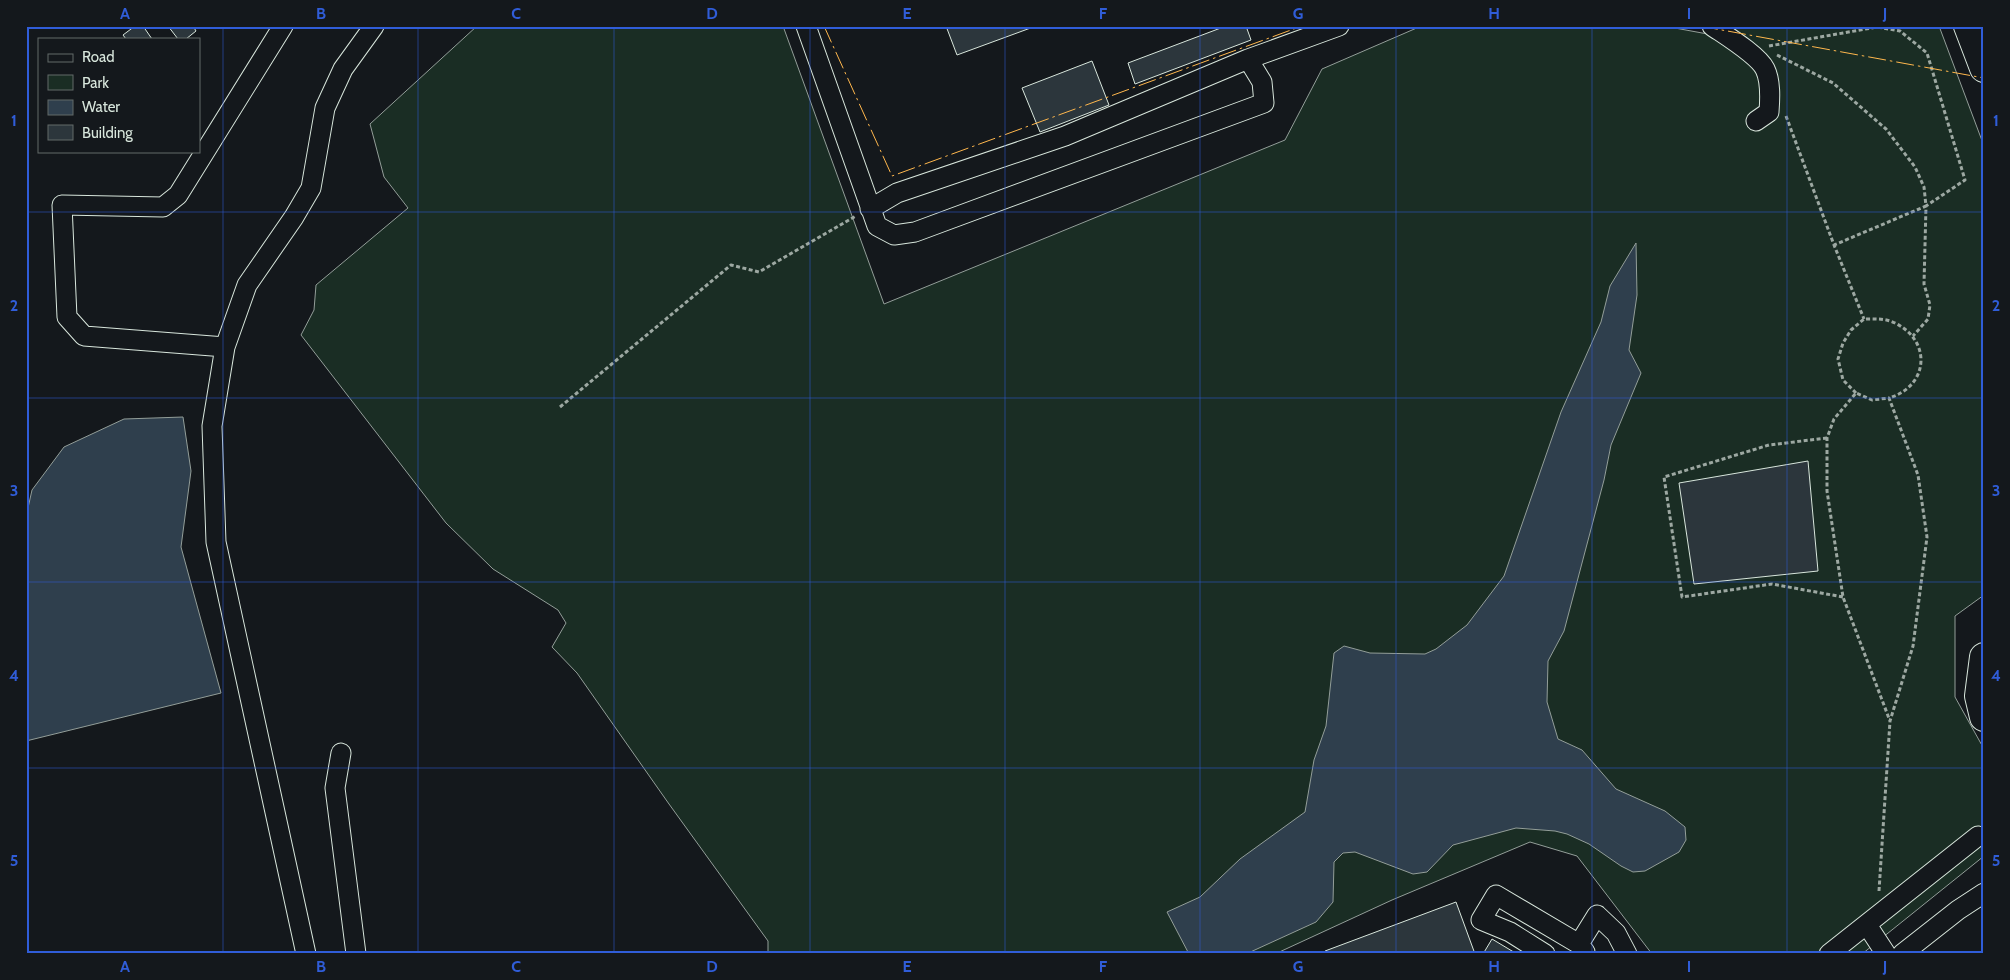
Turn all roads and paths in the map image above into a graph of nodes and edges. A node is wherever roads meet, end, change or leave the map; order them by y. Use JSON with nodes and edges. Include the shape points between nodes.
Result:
{"nodes":[{"id":1,"x":283,"y":26,"type":"edge"},
{"id":2,"x":374,"y":26,"type":"edge"},
{"id":3,"x":806,"y":26,"type":"edge"},
{"id":4,"x":1339,"y":26,"type":"edge"},
{"id":5,"x":1712,"y":26,"type":"edge"},
{"id":6,"x":1968,"y":26,"type":"edge"},
{"id":7,"x":1248,"y":59,"type":"junction"},
{"id":8,"x":1984,"y":68,"type":"edge"},
{"id":9,"x":1786,"y":115,"type":"dead end"},
{"id":10,"x":1756,"y":121,"type":"dead end"},
{"id":11,"x":1926,"y":206,"type":"junction"},
{"id":12,"x":870,"y":209,"type":"junction"},
{"id":13,"x":1834,"y":245,"type":"junction"},
{"id":14,"x":1864,"y":319,"type":"junction"},
{"id":15,"x":1912,"y":336,"type":"junction"},
{"id":16,"x":225,"y":347,"type":"junction"},
{"id":17,"x":1856,"y":393,"type":"junction"},
{"id":18,"x":1889,"y":398,"type":"junction"},
{"id":19,"x":560,"y":408,"type":"dead end"},
{"id":20,"x":1827,"y":438,"type":"junction"},
{"id":21,"x":1843,"y":596,"type":"junction"},
{"id":22,"x":1984,"y":657,"type":"edge"},
{"id":23,"x":1984,"y":717,"type":"edge"},
{"id":24,"x":1890,"y":721,"type":"junction"},
{"id":25,"x":341,"y":753,"type":"dead end"},
{"id":26,"x":1978,"y":836,"type":"dead end"},
{"id":27,"x":1984,"y":893,"type":"edge"},
{"id":28,"x":1872,"y":921,"type":"junction"},
{"id":29,"x":1583,"y":949,"type":"edge"},
{"id":30,"x":306,"y":954,"type":"edge"},
{"id":31,"x":356,"y":954,"type":"edge"},
{"id":32,"x":1545,"y":954,"type":"edge"},
{"id":33,"x":1627,"y":954,"type":"edge"},
{"id":34,"x":1829,"y":954,"type":"edge"},
{"id":35,"x":1886,"y":954,"type":"edge"},
{"id":36,"x":1902,"y":954,"type":"edge"}],
"edges":[{"from":1,"to":16,"type":"street","via":[[178,195],[163,207],[62,205],[67,317],[84,336]]},
{"from":2,"to":16,"type":"street","via":[[342,69],[325,108],[311,188],[247,285]]},
{"from":3,"to":12,"type":"street"},
{"from":4,"to":7,"type":"street"},
{"from":5,"to":10,"type":"street","via":[[1765,68],[1770,94],[1769,112]]},
{"from":6,"to":8,"type":"highway"},
{"from":7,"to":12,"type":"street","via":[[1065,136],[897,193]]},
{"from":7,"to":12,"type":"street","via":[[1262,82],[1264,103],[915,232],[894,235],[877,226]]},
{"from":9,"to":13,"type":"path"},
{"from":11,"to":11,"type":"path","via":[[1965,180],[1927,53],[1900,31],[1877,27],[1761,47],[1833,83],[1886,129],[1915,166],[1924,187]]},
{"from":11,"to":13,"type":"path"},
{"from":11,"to":15,"type":"path","via":[[1924,284],[1930,305],[1928,319]]},
{"from":12,"to":19,"type":"path","via":[[759,272],[731,265]]},
{"from":13,"to":14,"type":"path"},
{"from":14,"to":15,"type":"path","via":[[1895,323]]},
{"from":14,"to":17,"type":"path","via":[[1851,330],[1838,359],[1843,380]]},
{"from":15,"to":18,"type":"path","via":[[1921,352],[1920,371],[1912,386]]},
{"from":16,"to":30,"type":"street","via":[[212,426],[216,542]]},
{"from":17,"to":18,"type":"path","via":[[1872,400]]},
{"from":17,"to":20,"type":"path","via":[[1834,419]]},
{"from":18,"to":24,"type":"path","via":[[1918,475],[1927,538],[1913,646]]},
{"from":20,"to":21,"type":"path","via":[[1827,491]]},
{"from":20,"to":21,"type":"path","via":[[1769,445],[1664,477],[1682,597],[1772,584]]},
{"from":21,"to":24,"type":"path"},
{"from":22,"to":23,"type":"highway","via":[[1979,696]]},
{"from":24,"to":28,"type":"path"},
{"from":25,"to":31,"type":"street","via":[[336,788]]},
{"from":26,"to":28,"type":"street"},
{"from":27,"to":36,"type":"street"},
{"from":28,"to":34,"type":"street"},
{"from":28,"to":35,"type":"street"},
{"from":29,"to":32,"type":"street","via":[[1496,895],[1481,920],[1510,932]]},
{"from":29,"to":33,"type":"street","via":[[1597,915],[1616,933]]}]}
